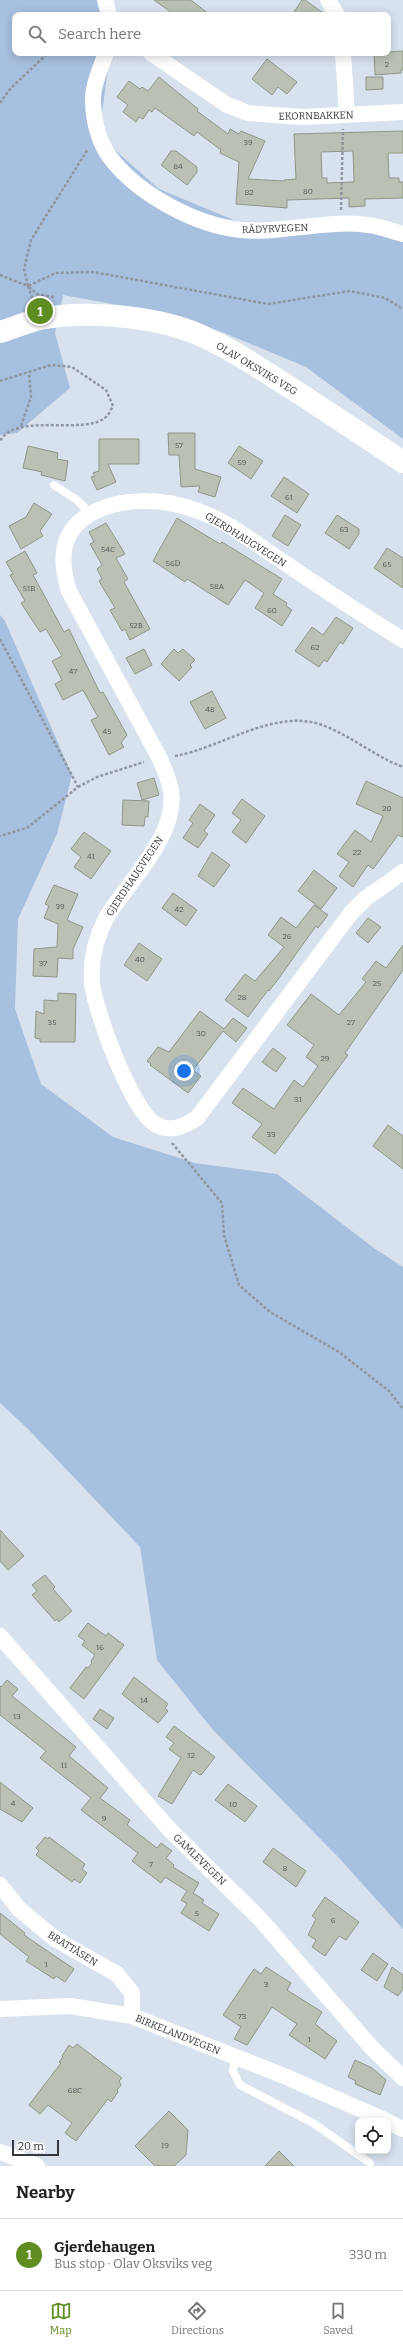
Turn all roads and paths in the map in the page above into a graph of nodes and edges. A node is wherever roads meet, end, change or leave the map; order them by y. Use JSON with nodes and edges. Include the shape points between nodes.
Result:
{"nodes":[{"id":1,"x":105,"y":0,"type":"edge"},
{"id":2,"x":328,"y":0,"type":"edge"},
{"id":3,"x":107,"y":12,"type":"edge"},
{"id":4,"x":335,"y":12,"type":"edge"},
{"id":5,"x":45,"y":56,"type":"edge"},
{"id":6,"x":105,"y":56,"type":"edge"},
{"id":7,"x":155,"y":56,"type":"edge"},
{"id":8,"x":343,"y":56,"type":"edge"},
{"id":9,"x":0,"y":103,"type":"edge"},
{"id":10,"x":403,"y":112,"type":"edge"},
{"id":11,"x":345,"y":114,"type":"junction"},
{"id":12,"x":98,"y":133,"type":"junction"},
{"id":13,"x":341,"y":225,"type":"junction"},
{"id":14,"x":403,"y":234,"type":"edge"},
{"id":15,"x":0,"y":275,"type":"edge"},
{"id":16,"x":28,"y":286,"type":"junction"},
{"id":17,"x":57,"y":297,"type":"dead end"},
{"id":18,"x":403,"y":309,"type":"edge"},
{"id":19,"x":39,"y":319,"type":"junction"},
{"id":20,"x":0,"y":332,"type":"edge"},
{"id":21,"x":29,"y":372,"type":"junction"},
{"id":22,"x":0,"y":381,"type":"edge"},
{"id":23,"x":21,"y":426,"type":"junction"},
{"id":24,"x":0,"y":441,"type":"edge"},
{"id":25,"x":403,"y":462,"type":"edge"},
{"id":26,"x":54,"y":485,"type":"dead end"},
{"id":27,"x":91,"y":514,"type":"junction"},
{"id":28,"x":0,"y":639,"type":"edge"},
{"id":29,"x":403,"y":640,"type":"edge"},
{"id":30,"x":160,"y":758,"type":"junction"},
{"id":31,"x":403,"y":767,"type":"edge"},
{"id":32,"x":78,"y":787,"type":"junction"},
{"id":33,"x":0,"y":836,"type":"edge"},
{"id":34,"x":403,"y":872,"type":"edge"},
{"id":35,"x":156,"y":1124,"type":"junction"},
{"id":36,"x":403,"y":1409,"type":"edge"},
{"id":37,"x":0,"y":1636,"type":"edge"},
{"id":38,"x":0,"y":1885,"type":"edge"},
{"id":39,"x":0,"y":2009,"type":"edge"},
{"id":40,"x":132,"y":2016,"type":"junction"},
{"id":41,"x":236,"y":2057,"type":"junction"},
{"id":42,"x":403,"y":2078,"type":"edge"},
{"id":43,"x":380,"y":2118,"type":"edge"},
{"id":44,"x":391,"y":2123,"type":"edge"},
{"id":45,"x":403,"y":2128,"type":"edge"},
{"id":46,"x":0,"y":2152,"type":"edge"},
{"id":47,"x":370,"y":2163,"type":"dead end"},
{"id":48,"x":38,"y":2166,"type":"edge"}],
"edges":[{"from":1,"to":3,"type":"street"},
{"from":2,"to":4,"type":"street"},
{"from":5,"to":9,"type":"path","via":[[11,88]]},
{"from":6,"to":12,"type":"street","name":"RÅDYRVEGEN","via":[[92,98]]},
{"from":7,"to":11,"type":"street","name":"EKORNBAKKEN","via":[[227,105],[248,113],[302,117]]},
{"from":8,"to":11,"type":"street"},
{"from":10,"to":11,"type":"street","name":"EKORNBAKKEN"},
{"from":11,"to":13,"type":"path"},
{"from":12,"to":13,"type":"street","name":"RÅDYRVEGEN","via":[[109,156],[130,178],[157,198],[191,217],[242,230]]},
{"from":12,"to":16,"type":"path","via":[[31,240],[24,269]]},
{"from":13,"to":14,"type":"street","name":"RÅDYRVEGEN","via":[[368,225]]},
{"from":15,"to":16,"type":"path"},
{"from":16,"to":17,"type":"path","via":[[37,294]]},
{"from":16,"to":18,"type":"path","via":[[56,273],[92,272],[268,304],[350,290],[385,298]]},
{"from":16,"to":19,"type":"path"},
{"from":19,"to":20,"type":"street","name":"OLAV OKSVIKS VEG"},
{"from":19,"to":25,"type":"street","name":"OLAV OKSVIKS VEG","via":[[80,315],[118,317],[161,323],[194,333],[224,346]]},
{"from":21,"to":22,"type":"path"},
{"from":21,"to":23,"type":"path","via":[[31,396]]},
{"from":21,"to":23,"type":"path","via":[[51,365],[72,367],[106,390],[113,406],[106,417],[92,423]]},
{"from":23,"to":24,"type":"path","via":[[2,437]]},
{"from":26,"to":27,"type":"lane","via":[[77,500]]},
{"from":27,"to":29,"type":"street","name":"GJERDHAUGVEGEN","via":[[110,505],[134,502],[168,503],[199,511],[257,544]]},
{"from":27,"to":30,"type":"street","name":"GJERDHAUGVEGEN","via":[[79,521],[67,537],[62,555],[63,574],[68,591]]},
{"from":28,"to":32,"type":"path"},
{"from":30,"to":31,"type":"path","via":[[179,755],[290,720],[305,719],[328,728],[369,752]]},
{"from":30,"to":32,"type":"path","via":[[97,777]]},
{"from":30,"to":35,"type":"street","name":"GJERDHAUGVEGEN","via":[[171,792],[167,823],[152,852],[106,918],[99,931],[92,962],[93,991],[102,1022],[137,1103]]},
{"from":32,"to":33,"type":"path","via":[[27,828]]},
{"from":34,"to":35,"type":"street","via":[[366,898],[351,913],[197,1118],[173,1129]]},
{"from":35,"to":36,"type":"path","via":[[222,1203],[224,1235],[239,1284],[270,1312],[339,1352],[389,1391]]},
{"from":37,"to":42,"type":"street","name":"GAMLEVEGEN","via":[[169,1829],[260,1919],[372,2048]]},
{"from":38,"to":40,"type":"street","name":"BRATTÅSEN","via":[[19,1908],[55,1939],[117,1974],[132,1993]]},
{"from":39,"to":40,"type":"street","name":"BIRKELANDVEGEN","via":[[70,2006]]},
{"from":40,"to":41,"type":"street","name":"BIRKELANDVEGEN"},
{"from":41,"to":43,"type":"street","name":"BIRKELANDVEGEN"},
{"from":41,"to":47,"type":"lane","via":[[233,2071],[240,2085],[312,2123]]},
{"from":44,"to":45,"type":"street","name":"BIRKELANDVEGEN"},
{"from":46,"to":48,"type":"street"}]}
